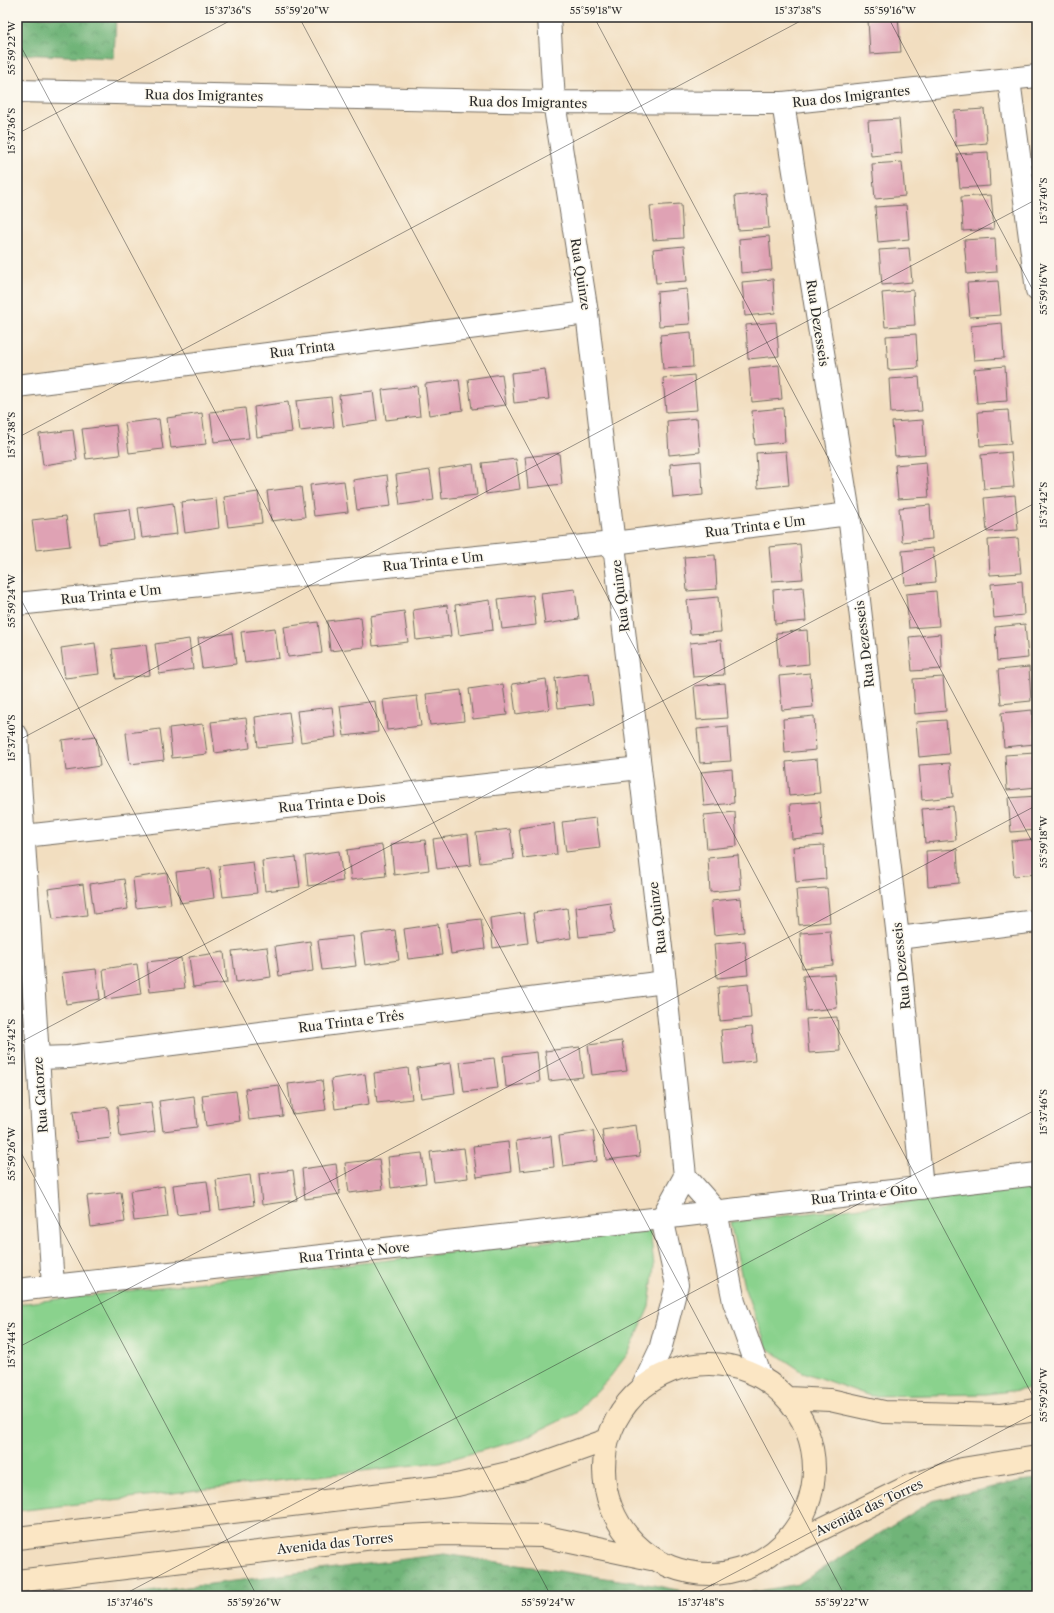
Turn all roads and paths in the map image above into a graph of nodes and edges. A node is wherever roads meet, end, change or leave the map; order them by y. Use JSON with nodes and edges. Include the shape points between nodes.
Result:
{"nodes":[{"id":1,"x":548,"y":17,"type":"edge"},
{"id":2,"x":1037,"y":76,"type":"edge"},
{"id":3,"x":1009,"y":80,"type":"junction"},
{"id":4,"x":17,"y":91,"type":"edge"},
{"id":5,"x":554,"y":102,"type":"junction"},
{"id":6,"x":783,"y":103,"type":"junction"},
{"id":7,"x":1037,"y":290,"type":"edge"},
{"id":8,"x":587,"y":313,"type":"junction"},
{"id":9,"x":17,"y":386,"type":"edge"},
{"id":10,"x":849,"y":514,"type":"junction"},
{"id":11,"x":614,"y":543,"type":"junction"},
{"id":12,"x":17,"y":604,"type":"edge"},
{"id":13,"x":17,"y":736,"type":"edge"},
{"id":14,"x":640,"y":768,"type":"junction"},
{"id":15,"x":24,"y":836,"type":"junction"},
{"id":16,"x":1037,"y":921,"type":"edge"},
{"id":17,"x":898,"y":938,"type":"junction"},
{"id":18,"x":665,"y":982,"type":"junction"},
{"id":19,"x":38,"y":1058,"type":"junction"},
{"id":20,"x":1037,"y":1174,"type":"edge"},
{"id":21,"x":685,"y":1176,"type":"junction"},
{"id":22,"x":922,"y":1188,"type":"junction"},
{"id":23,"x":716,"y":1211,"type":"junction"},
{"id":24,"x":690,"y":1214,"type":"joint"},
{"id":25,"x":662,"y":1218,"type":"junction"},
{"id":26,"x":53,"y":1286,"type":"junction"},
{"id":27,"x":17,"y":1290,"type":"edge"},
{"id":28,"x":761,"y":1377,"type":"junction"},
{"id":29,"x":643,"y":1386,"type":"junction"},
{"id":30,"x":788,"y":1398,"type":"junction"},
{"id":31,"x":1037,"y":1410,"type":"edge"},
{"id":32,"x":607,"y":1440,"type":"junction"},
{"id":33,"x":1037,"y":1456,"type":"edge"},
{"id":34,"x":17,"y":1538,"type":"edge"},
{"id":35,"x":775,"y":1552,"type":"junction"},
{"id":36,"x":653,"y":1559,"type":"junction"},
{"id":37,"x":17,"y":1581,"type":"edge"}],
"edges":[{"from":1,"to":5,"type":"street","name":"Rua Quinze"},
{"from":2,"to":3,"type":"street","name":"Rua dos Imigrantes"},
{"from":3,"to":6,"type":"street","name":"Rua dos Imigrantes"},
{"from":3,"to":7,"type":"street"},
{"from":4,"to":5,"type":"street","name":"Rua dos Imigrantes"},
{"from":5,"to":6,"type":"street","name":"Rua dos Imigrantes"},
{"from":5,"to":8,"type":"street","name":"Rua Quinze"},
{"from":6,"to":10,"type":"street","name":"Rua Dezesseis"},
{"from":8,"to":9,"type":"street","name":"Rua Trinta"},
{"from":8,"to":11,"type":"street","name":"Rua Quinze"},
{"from":10,"to":11,"type":"street","name":"Rua Trinta e Um"},
{"from":10,"to":17,"type":"street","name":"Rua Dezesseis"},
{"from":11,"to":12,"type":"street","name":"Rua Trinta e Um"},
{"from":11,"to":14,"type":"street","name":"Rua Quinze"},
{"from":13,"to":15,"type":"street","name":"Rua Catorze"},
{"from":14,"to":15,"type":"street","name":"Rua Trinta e Dois"},
{"from":14,"to":18,"type":"street","name":"Rua Quinze"},
{"from":15,"to":19,"type":"street","name":"Rua Catorze"},
{"from":16,"to":17,"type":"street"},
{"from":17,"to":22,"type":"street","name":"Rua Dezesseis"},
{"from":18,"to":19,"type":"street","name":"Rua Trinta e Três","via":[[70,1057]]},
{"from":18,"to":21,"type":"street","name":"Rua Quinze"},
{"from":19,"to":26,"type":"street","name":"Rua Catorze"},
{"from":20,"to":22,"type":"street","name":"Rua Trinta e Oito"},
{"from":21,"to":23,"type":"street"},
{"from":21,"to":25,"type":"street"},
{"from":22,"to":23,"type":"street","name":"Rua Trinta e Oito"},
{"from":23,"to":24,"type":"street","name":"Rua Trinta e Oito"},
{"from":23,"to":28,"type":"street","via":[[734,1302]]},
{"from":24,"to":25,"type":"street","name":"Rua Trinta e Nove"},
{"from":25,"to":26,"type":"street","name":"Rua Trinta e Nove"},
{"from":25,"to":29,"type":"street","via":[[677,1285],[660,1350]]},
{"from":26,"to":27,"type":"street","name":"Rua Trinta e Nove"},
{"from":28,"to":29,"type":"main road","via":[[732,1366],[701,1364],[670,1371]]},
{"from":28,"to":30,"type":"main road"},
{"from":29,"to":32,"type":"main road","via":[[622,1409]]},
{"from":30,"to":31,"type":"main road","via":[[830,1400],[884,1412],[1001,1415]]},
{"from":30,"to":35,"type":"main road","via":[[808,1434],[814,1460],[812,1494],[798,1526]]},
{"from":32,"to":34,"type":"main road","via":[[525,1469],[457,1485]]},
{"from":32,"to":36,"type":"main road","via":[[602,1474],[610,1507],[626,1537]]},
{"from":33,"to":35,"type":"main road","name":"Avenida das Torres","via":[[962,1469],[908,1486]]},
{"from":35,"to":36,"type":"main road","name":"Avenida das Torres","via":[[747,1568],[715,1575],[683,1572]]},
{"from":36,"to":37,"type":"main road","name":"Avenida das Torres","via":[[542,1536],[447,1534],[382,1537]]}]}
